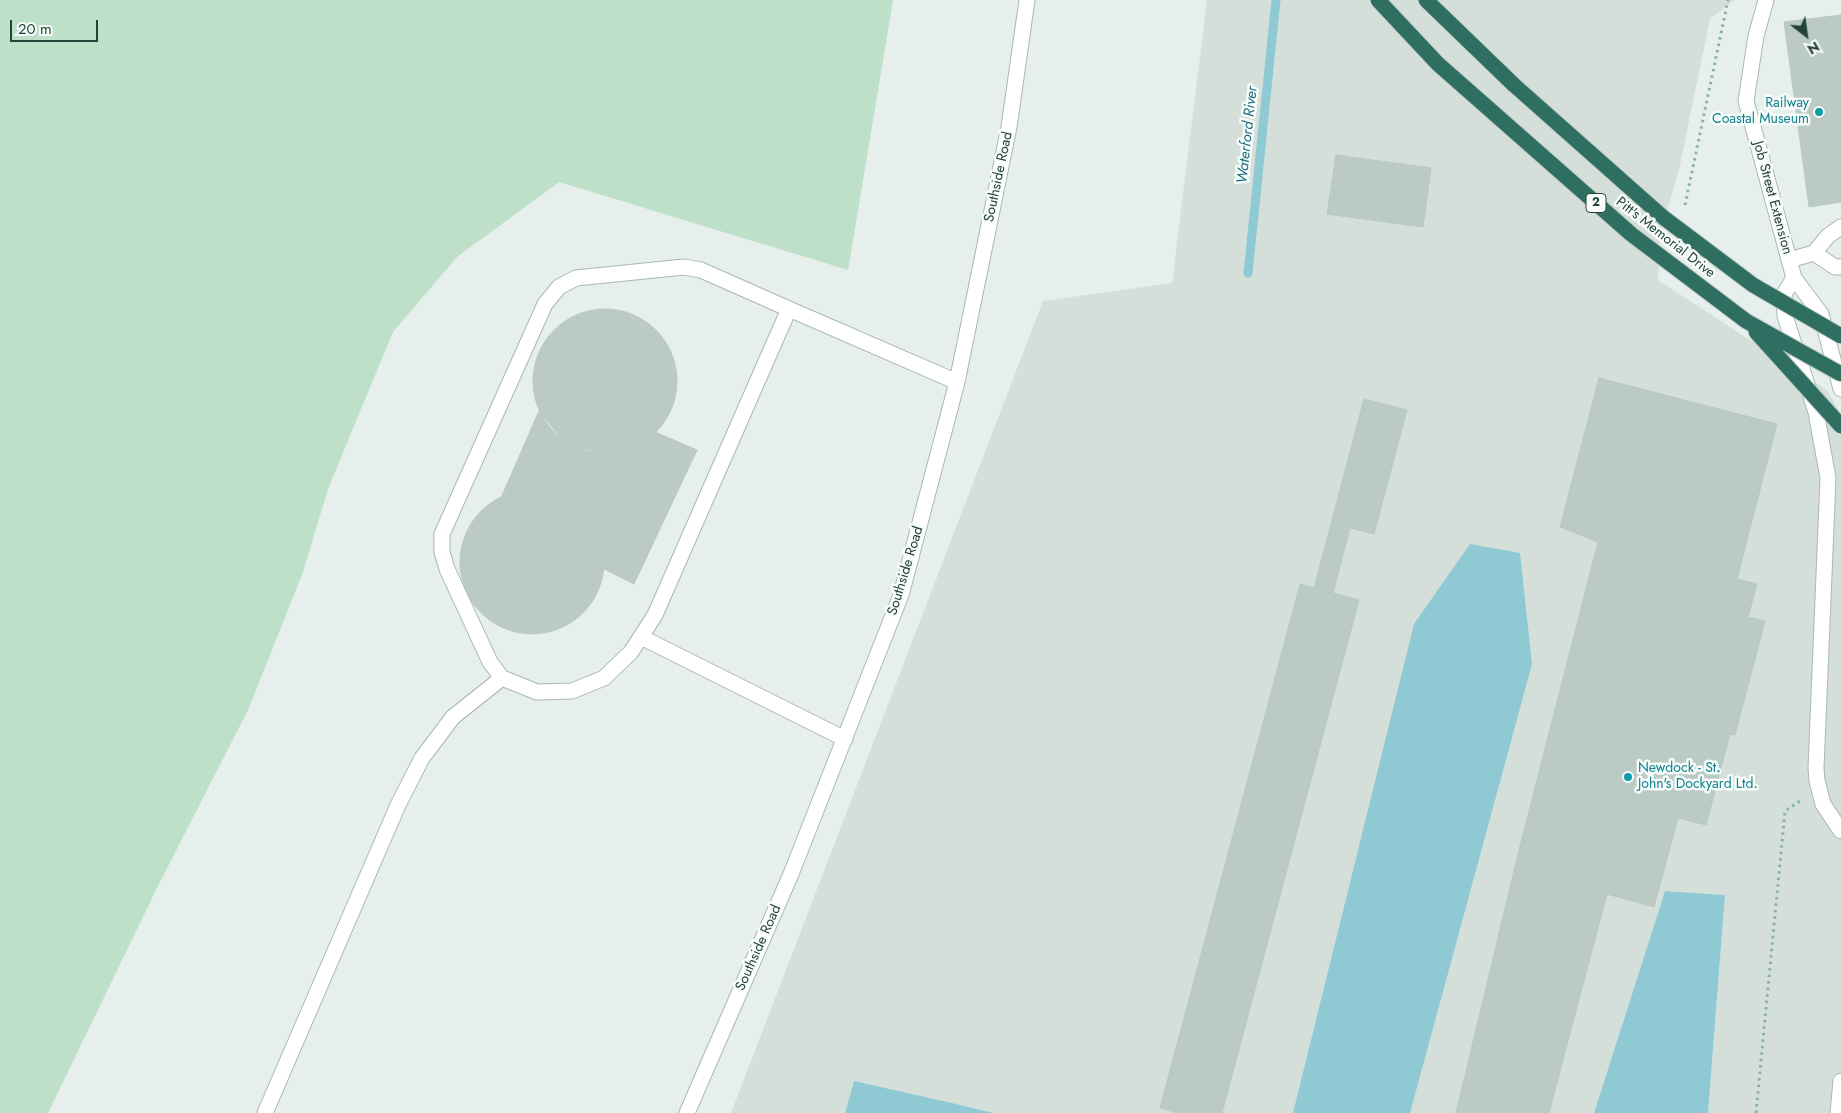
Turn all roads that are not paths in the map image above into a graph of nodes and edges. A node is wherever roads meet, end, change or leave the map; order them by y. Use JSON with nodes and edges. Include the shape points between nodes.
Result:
{"nodes":[{"id":1,"x":1027,"y":0,"type":"edge"},
{"id":2,"x":1378,"y":0,"type":"edge"},
{"id":3,"x":1426,"y":0,"type":"edge"},
{"id":4,"x":1766,"y":0,"type":"edge"},
{"id":5,"x":1841,"y":227,"type":"edge"},
{"id":6,"x":1814,"y":253,"type":"junction"},
{"id":7,"x":1789,"y":260,"type":"junction"},
{"id":8,"x":1841,"y":266,"type":"edge"},
{"id":9,"x":1794,"y":278,"type":"junction"},
{"id":10,"x":789,"y":309,"type":"junction"},
{"id":11,"x":1746,"y":321,"type":"junction"},
{"id":12,"x":1841,"y":336,"type":"edge"},
{"id":13,"x":1841,"y":374,"type":"edge"},
{"id":14,"x":957,"y":382,"type":"junction"},
{"id":15,"x":1841,"y":388,"type":"edge"},
{"id":16,"x":1841,"y":426,"type":"edge"},
{"id":17,"x":641,"y":637,"type":"junction"},
{"id":18,"x":502,"y":678,"type":"junction"},
{"id":19,"x":844,"y":739,"type":"junction"},
{"id":20,"x":1841,"y":831,"type":"edge"},
{"id":21,"x":1841,"y":1081,"type":"edge"},
{"id":22,"x":265,"y":1113,"type":"edge"},
{"id":23,"x":687,"y":1113,"type":"edge"},
{"id":24,"x":1838,"y":1113,"type":"edge"}],
"edges":[{"from":1,"to":14,"type":"street","name":"Southside Road","via":[[1009,127]]},
{"from":2,"to":11,"type":"highway","name":"Pitt's Memorial Drive","number":"2","bridge":true,"via":[[1438,64],[1624,228]]},
{"from":3,"to":12,"type":"highway","name":"Pitt's Memorial Drive","number":"2","bridge":true,"via":[[1514,85],[1664,218],[1753,285]]},
{"from":4,"to":7,"type":"street","name":"Job Street Extension","via":[[1756,36],[1746,101]]},
{"from":5,"to":6,"type":"street","via":[[1828,236]]},
{"from":6,"to":7,"type":"street"},
{"from":6,"to":8,"type":"street","via":[[1835,267]]},
{"from":7,"to":9,"type":"street","name":"Job Street Extension"},
{"from":9,"to":15,"type":"street","via":[[1822,314]]},
{"from":9,"to":20,"type":"street","via":[[1784,294],[1785,316],[1816,412],[1828,478],[1816,768],[1824,804]]},
{"from":10,"to":14,"type":"street"},
{"from":10,"to":17,"type":"street","via":[[655,615]]},
{"from":10,"to":18,"type":"street","via":[[701,270],[684,267],[576,278],[559,287],[545,304],[442,534],[442,552],[447,569],[490,662]]},
{"from":11,"to":13,"type":"highway","name":"Pitt's Memorial Drive","number":"2","bridge":true},
{"from":11,"to":16,"type":"highway","bridge":true},
{"from":14,"to":19,"type":"street","name":"Southside Road","via":[[901,595]]},
{"from":17,"to":18,"type":"street","via":[[631,652],[604,678],[572,692],[537,692]]},
{"from":17,"to":19,"type":"street"},
{"from":18,"to":22,"type":"street","via":[[453,717],[422,758],[398,805]]},
{"from":19,"to":23,"type":"street","name":"Southside Road","via":[[791,874]]},
{"from":21,"to":24,"type":"street"}]}
